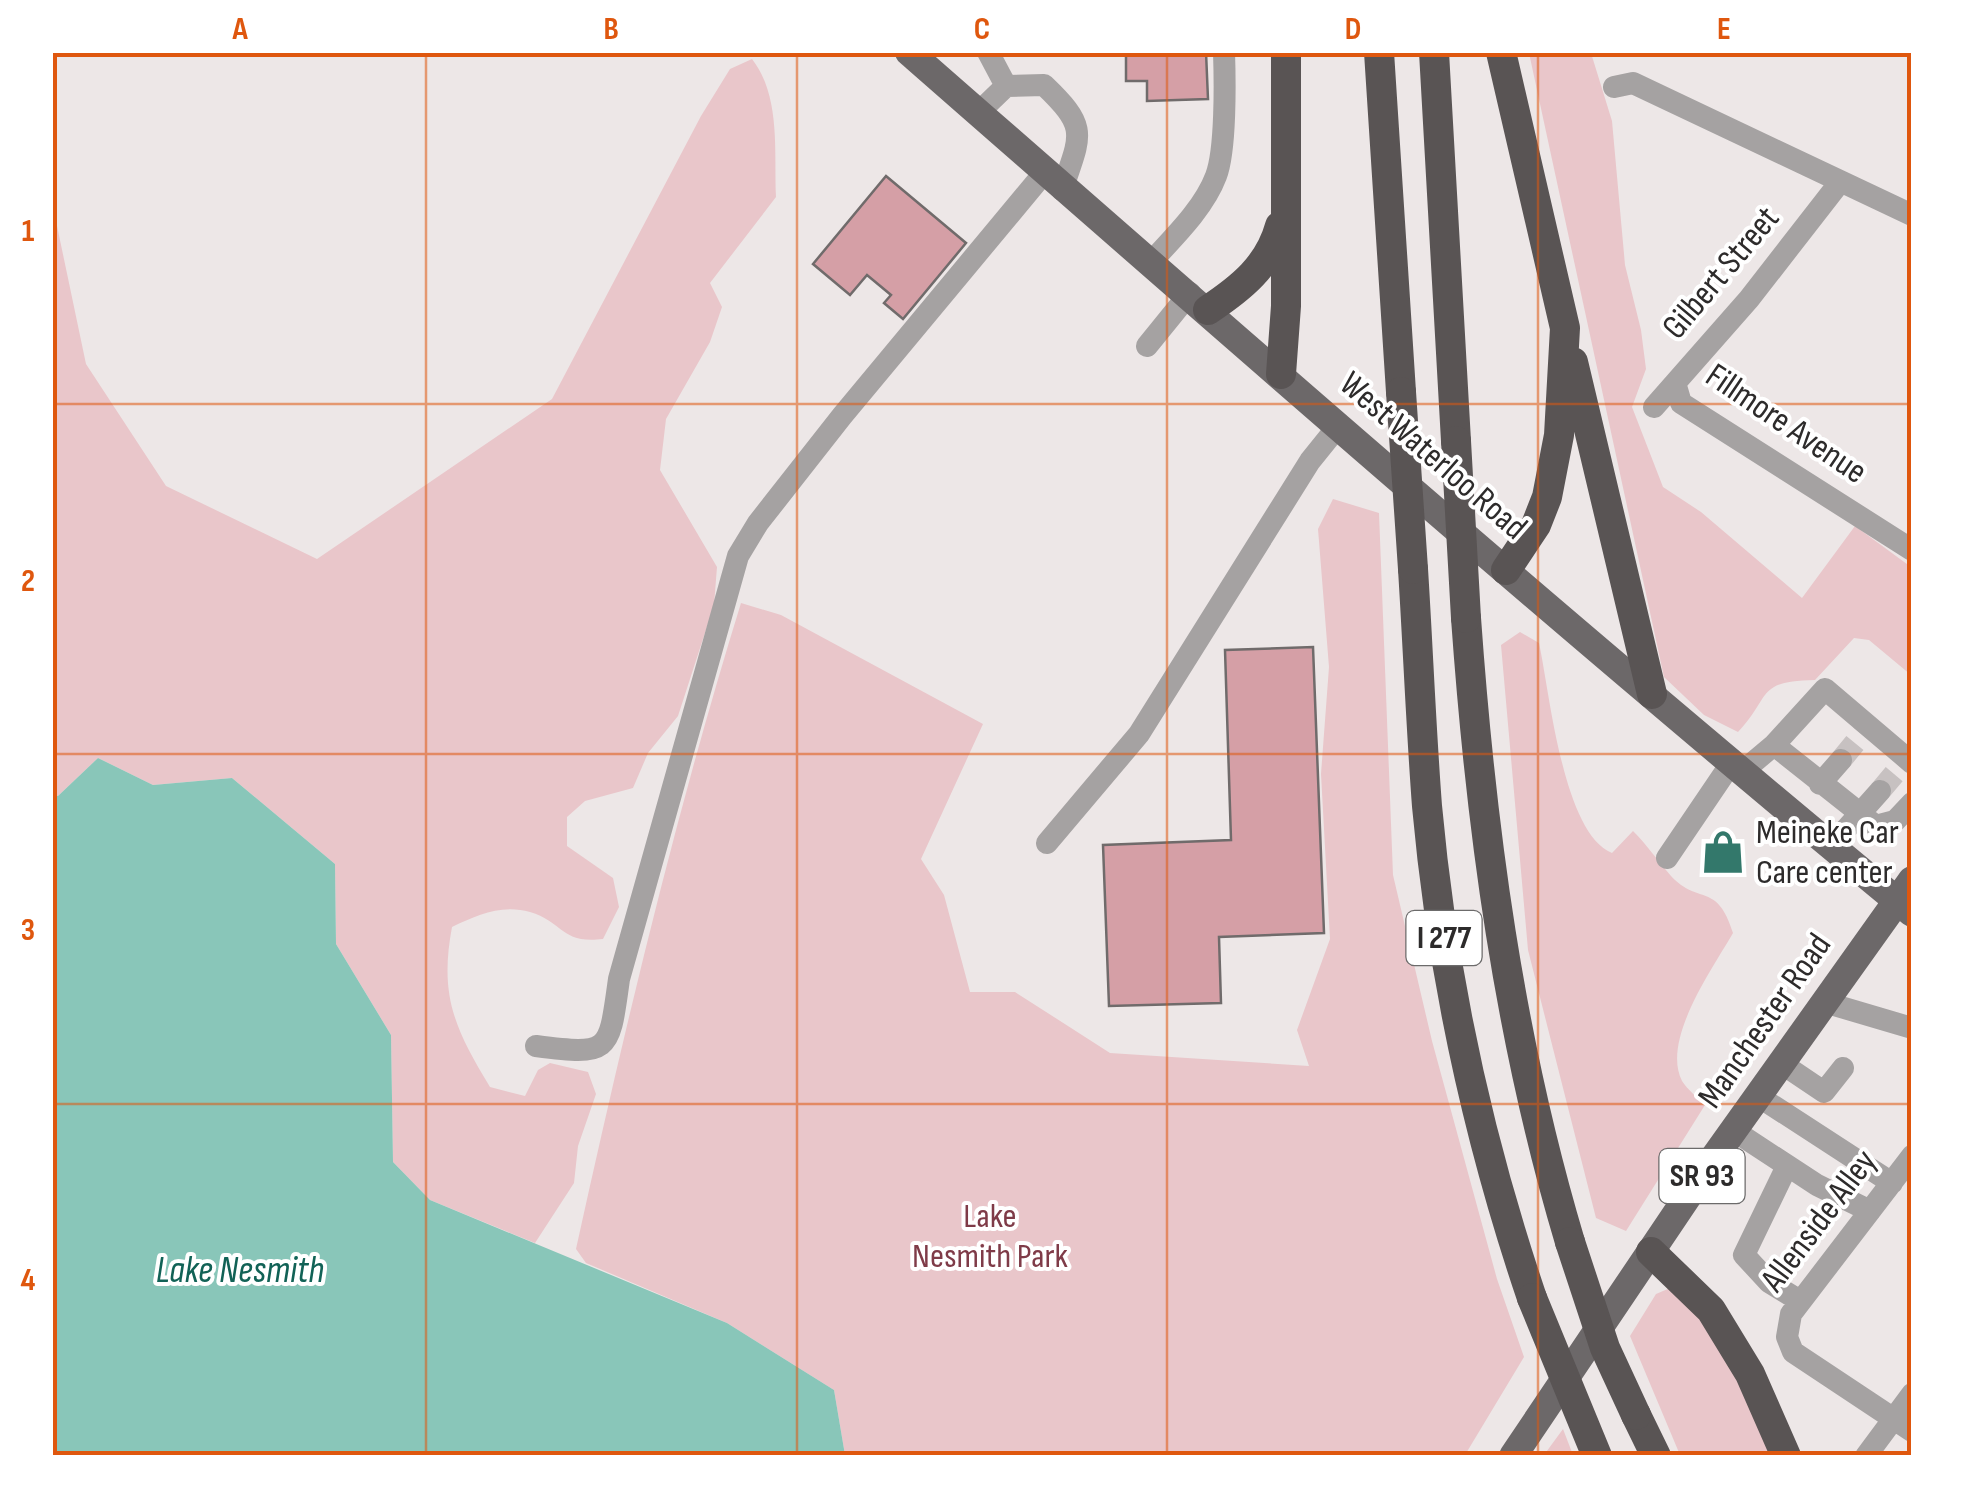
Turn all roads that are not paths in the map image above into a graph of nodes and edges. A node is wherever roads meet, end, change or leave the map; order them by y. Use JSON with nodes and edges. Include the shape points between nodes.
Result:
{"nodes":[{"id":1,"x":908,"y":52,"type":"edge"},
{"id":2,"x":988,"y":52,"type":"edge"},
{"id":3,"x":1224,"y":52,"type":"edge"},
{"id":4,"x":1286,"y":52,"type":"edge"},
{"id":5,"x":1379,"y":52,"type":"edge"},
{"id":6,"x":1434,"y":52,"type":"edge"},
{"id":7,"x":1501,"y":52,"type":"edge"},
{"id":8,"x":1006,"y":86,"type":"junction"},
{"id":9,"x":1614,"y":87,"type":"dead end"},
{"id":10,"x":978,"y":113,"type":"junction"},
{"id":11,"x":1053,"y":182,"type":"junction"},
{"id":12,"x":1840,"y":182,"type":"junction"},
{"id":13,"x":1286,"y":194,"type":"junction"},
{"id":14,"x":1912,"y":216,"type":"edge"},
{"id":15,"x":1151,"y":262,"type":"junction"},
{"id":16,"x":1199,"y":302,"type":"junction"},
{"id":17,"x":1564,"y":328,"type":"junction"},
{"id":18,"x":1147,"y":346,"type":"dead end"},
{"id":19,"x":1281,"y":374,"type":"junction"},
{"id":20,"x":1676,"y":386,"type":"junction"},
{"id":21,"x":1654,"y":408,"type":"dead end"},
{"id":22,"x":1339,"y":424,"type":"junction"},
{"id":23,"x":1912,"y":550,"type":"edge"},
{"id":24,"x":1506,"y":570,"type":"junction"},
{"id":25,"x":1652,"y":694,"type":"junction"},
{"id":26,"x":1774,"y":745,"type":"junction"},
{"id":27,"x":1841,"y":760,"type":"tunnel mouth"},
{"id":28,"x":1906,"y":763,"type":"edge"},
{"id":29,"x":1737,"y":767,"type":"junction"},
{"id":30,"x":1820,"y":784,"type":"junction"},
{"id":31,"x":1880,"y":791,"type":"tunnel mouth"},
{"id":32,"x":1912,"y":803,"type":"edge"},
{"id":33,"x":1860,"y":816,"type":"junction"},
{"id":34,"x":1903,"y":829,"type":"edge"},
{"id":35,"x":1047,"y":843,"type":"dead end"},
{"id":36,"x":1831,"y":846,"type":"junction"},
{"id":37,"x":1667,"y":858,"type":"dead end"},
{"id":38,"x":1906,"y":898,"type":"edge"},
{"id":39,"x":1824,"y":1002,"type":"junction"},
{"id":40,"x":1912,"y":1028,"type":"edge"},
{"id":41,"x":536,"y":1046,"type":"dead end"},
{"id":42,"x":1780,"y":1063,"type":"junction"},
{"id":43,"x":1843,"y":1068,"type":"dead end"},
{"id":44,"x":1824,"y":1092,"type":"junction"},
{"id":45,"x":1758,"y":1096,"type":"junction"},
{"id":46,"x":1799,"y":1125,"type":"junction"},
{"id":47,"x":1734,"y":1130,"type":"junction"},
{"id":48,"x":1912,"y":1156,"type":"edge"},
{"id":49,"x":1787,"y":1166,"type":"junction"},
{"id":50,"x":1892,"y":1183,"type":"junction"},
{"id":51,"x":1870,"y":1211,"type":"junction"},
{"id":52,"x":1651,"y":1252,"type":"junction"},
{"id":53,"x":1800,"y":1301,"type":"junction"},
{"id":54,"x":1912,"y":1394,"type":"edge"},
{"id":55,"x":1903,"y":1423,"type":"edge"},
{"id":56,"x":1513,"y":1456,"type":"edge"},
{"id":57,"x":1598,"y":1456,"type":"edge"},
{"id":58,"x":1656,"y":1456,"type":"edge"},
{"id":59,"x":1786,"y":1456,"type":"edge"},
{"id":60,"x":1866,"y":1456,"type":"edge"}],
"edges":[{"from":1,"to":10,"type":"main road","name":"West Waterloo Road"},
{"from":2,"to":8,"type":"street"},
{"from":3,"to":15,"type":"street","via":[[1217,175]]},
{"from":4,"to":13,"type":"highway"},
{"from":5,"to":57,"type":"highway","number":"I 277","bridge":true,"via":[[1427,806],[1441,922],[1469,1074],[1532,1298]]},
{"from":6,"to":58,"type":"highway","number":"I 277","bridge":true,"via":[[1466,618],[1498,920],[1544,1155],[1605,1348]]},
{"from":7,"to":17,"type":"highway"},
{"from":8,"to":10,"type":"street"},
{"from":8,"to":11,"type":"street","via":[[1044,85],[1074,114],[1078,140]]},
{"from":9,"to":12,"type":"street","via":[[1633,82]]},
{"from":10,"to":11,"type":"main road","name":"West Waterloo Road"},
{"from":11,"to":15,"type":"main road","name":"West Waterloo Road"},
{"from":11,"to":41,"type":"street","via":[[842,416],[758,522],[738,556],[611,1030],[590,1053]]},
{"from":12,"to":14,"type":"street"},
{"from":12,"to":20,"type":"street","name":"Gilbert Street"},
{"from":13,"to":16,"type":"highway","via":[[1264,263],[1233,294]]},
{"from":13,"to":19,"type":"highway"},
{"from":15,"to":16,"type":"main road","name":"West Waterloo Road"},
{"from":16,"to":18,"type":"street"},
{"from":16,"to":19,"type":"main road","name":"West Waterloo Road"},
{"from":17,"to":24,"type":"highway","via":[[1559,435],[1546,498]]},
{"from":17,"to":25,"type":"highway"},
{"from":19,"to":22,"type":"main road","name":"West Waterloo Road"},
{"from":20,"to":21,"type":"street","name":"Gilbert Street"},
{"from":20,"to":23,"type":"street","name":"Fillmore Avenue","via":[[1680,404]]},
{"from":22,"to":24,"type":"main road","name":"West Waterloo Road"},
{"from":22,"to":35,"type":"street","via":[[1139,734]]},
{"from":24,"to":25,"type":"main road","name":"West Waterloo Road"},
{"from":25,"to":29,"type":"main road","name":"West Waterloo Road"},
{"from":26,"to":28,"type":"street","via":[[1826,689]]},
{"from":26,"to":29,"type":"street"},
{"from":26,"to":30,"type":"street"},
{"from":27,"to":30,"type":"street"},
{"from":29,"to":36,"type":"main road","name":"West Waterloo Road"},
{"from":29,"to":37,"type":"street"},
{"from":30,"to":33,"type":"street"},
{"from":31,"to":33,"type":"street"},
{"from":32,"to":34,"type":"street"},
{"from":33,"to":34,"type":"street"},
{"from":33,"to":36,"type":"street"},
{"from":36,"to":38,"type":"main road","name":"West Waterloo Road"},
{"from":38,"to":39,"type":"main road","name":"Manchester Road","number":"SR 93"},
{"from":39,"to":40,"type":"street"},
{"from":39,"to":42,"type":"main road","name":"Manchester Road","number":"SR 93"},
{"from":42,"to":44,"type":"street"},
{"from":42,"to":45,"type":"main road","name":"Manchester Road","number":"SR 93"},
{"from":43,"to":44,"type":"street"},
{"from":44,"to":46,"type":"street"},
{"from":45,"to":46,"type":"street"},
{"from":45,"to":47,"type":"main road","name":"Manchester Road","number":"SR 93"},
{"from":46,"to":50,"type":"street"},
{"from":47,"to":49,"type":"street"},
{"from":47,"to":52,"type":"main road","name":"Manchester Road","number":"SR 93"},
{"from":48,"to":50,"type":"street","name":"Allenside Alley"},
{"from":49,"to":51,"type":"street"},
{"from":49,"to":53,"type":"street","via":[[1744,1255]]},
{"from":50,"to":51,"type":"street","name":"Allenside Alley"},
{"from":51,"to":53,"type":"street","name":"Allenside Alley"},
{"from":52,"to":56,"type":"main road","name":"Manchester Road","number":"SR 93"},
{"from":52,"to":59,"type":"highway","via":[[1712,1310]]},
{"from":53,"to":55,"type":"street","name":"Allenside Alley","via":[[1786,1329],[1793,1352]]},
{"from":54,"to":55,"type":"street"},
{"from":55,"to":60,"type":"street"}]}
